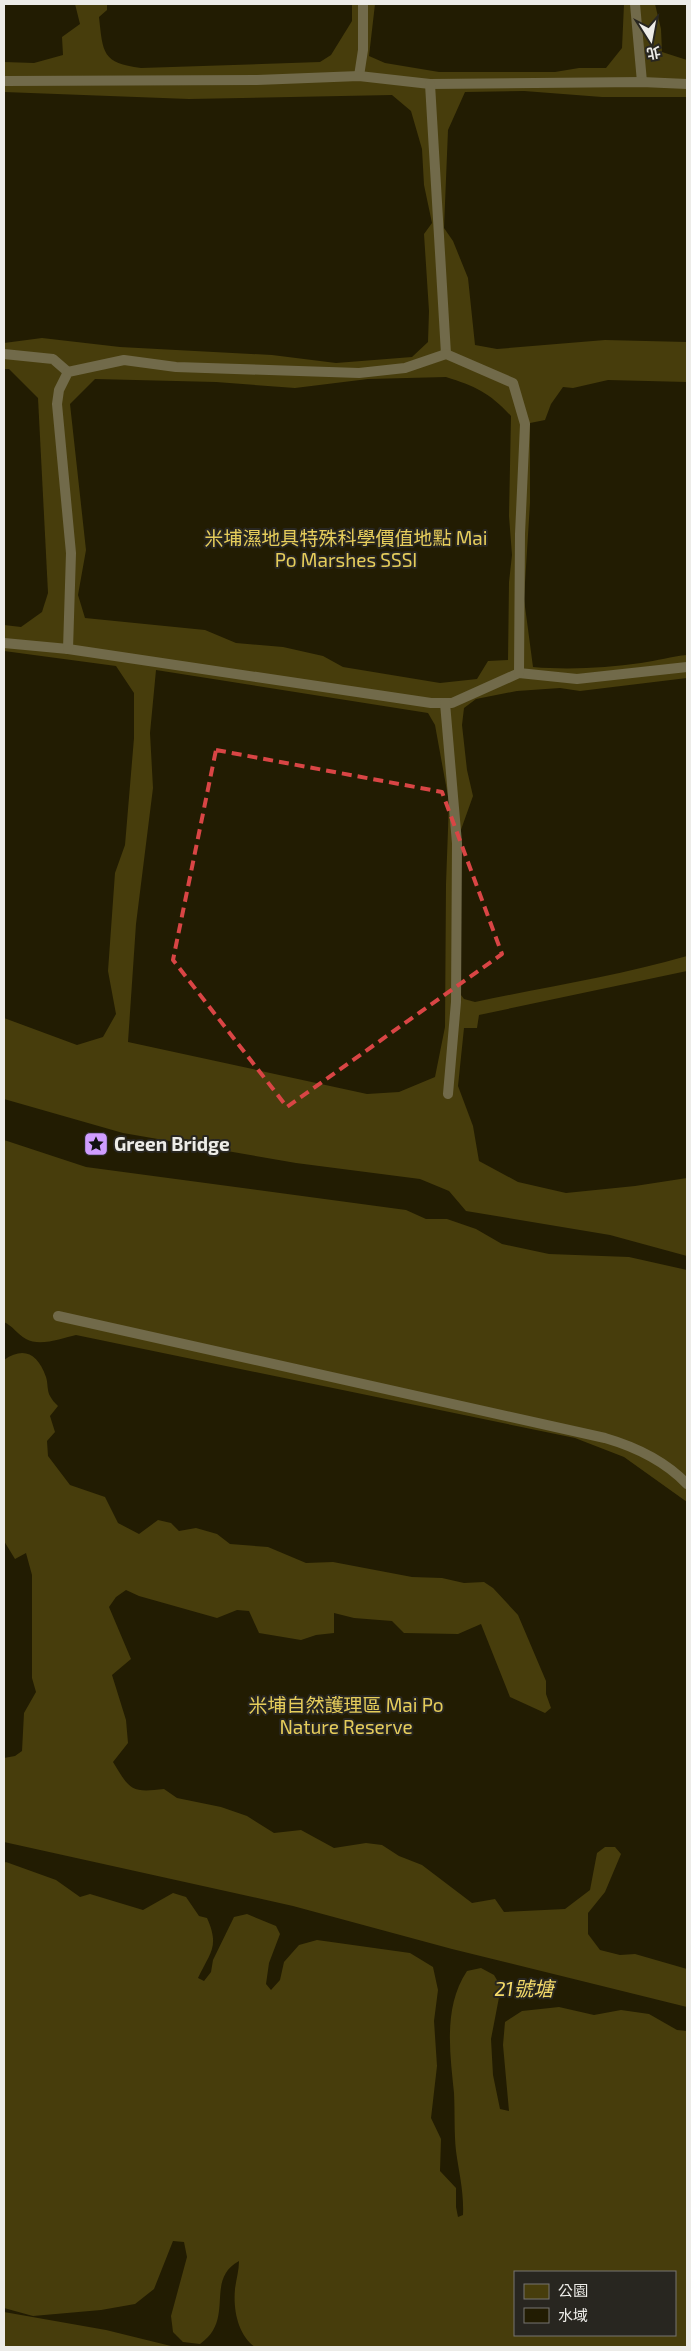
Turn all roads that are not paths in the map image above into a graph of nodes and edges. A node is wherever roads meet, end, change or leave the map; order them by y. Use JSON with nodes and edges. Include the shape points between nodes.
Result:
{"nodes":[{"id":1,"x":363,"y":4,"type":"edge"},
{"id":2,"x":635,"y":4,"type":"edge"},
{"id":3,"x":359,"y":76,"type":"junction"},
{"id":4,"x":4,"y":81,"type":"edge"},
{"id":5,"x":642,"y":82,"type":"junction"},
{"id":6,"x":430,"y":84,"type":"junction"},
{"id":7,"x":687,"y":84,"type":"edge"},
{"id":8,"x":4,"y":354,"type":"edge"},
{"id":9,"x":446,"y":354,"type":"junction"},
{"id":10,"x":68,"y":372,"type":"junction"},
{"id":11,"x":4,"y":642,"type":"edge"},
{"id":12,"x":68,"y":649,"type":"junction"},
{"id":13,"x":687,"y":666,"type":"edge"},
{"id":14,"x":519,"y":673,"type":"junction"},
{"id":15,"x":445,"y":703,"type":"junction"},
{"id":16,"x":448,"y":1094,"type":"dead end"},
{"id":17,"x":58,"y":1316,"type":"dead end"},
{"id":18,"x":687,"y":1484,"type":"edge"}],
"edges":[{"from":1,"to":3,"type":"lane","via":[[363,50]]},
{"from":2,"to":5,"type":"lane"},
{"from":3,"to":4,"type":"lane","via":[[257,80]]},
{"from":3,"to":6,"type":"lane"},
{"from":5,"to":6,"type":"lane"},
{"from":5,"to":7,"type":"lane"},
{"from":6,"to":9,"type":"lane"},
{"from":8,"to":10,"type":"lane","via":[[53,358]]},
{"from":9,"to":10,"type":"lane","via":[[405,368],[360,373],[176,367],[124,360]]},
{"from":9,"to":14,"type":"lane","via":[[513,383],[525,424]]},
{"from":10,"to":12,"type":"lane","via":[[59,390],[57,404],[70,554]]},
{"from":11,"to":12,"type":"lane"},
{"from":12,"to":15,"type":"lane"},
{"from":13,"to":14,"type":"lane","via":[[578,679]]},
{"from":14,"to":15,"type":"lane","via":[[452,703]]},
{"from":15,"to":16,"type":"lane","via":[[457,843],[456,1002]]},
{"from":17,"to":18,"type":"lane","via":[[606,1438],[641,1451]]}]}
